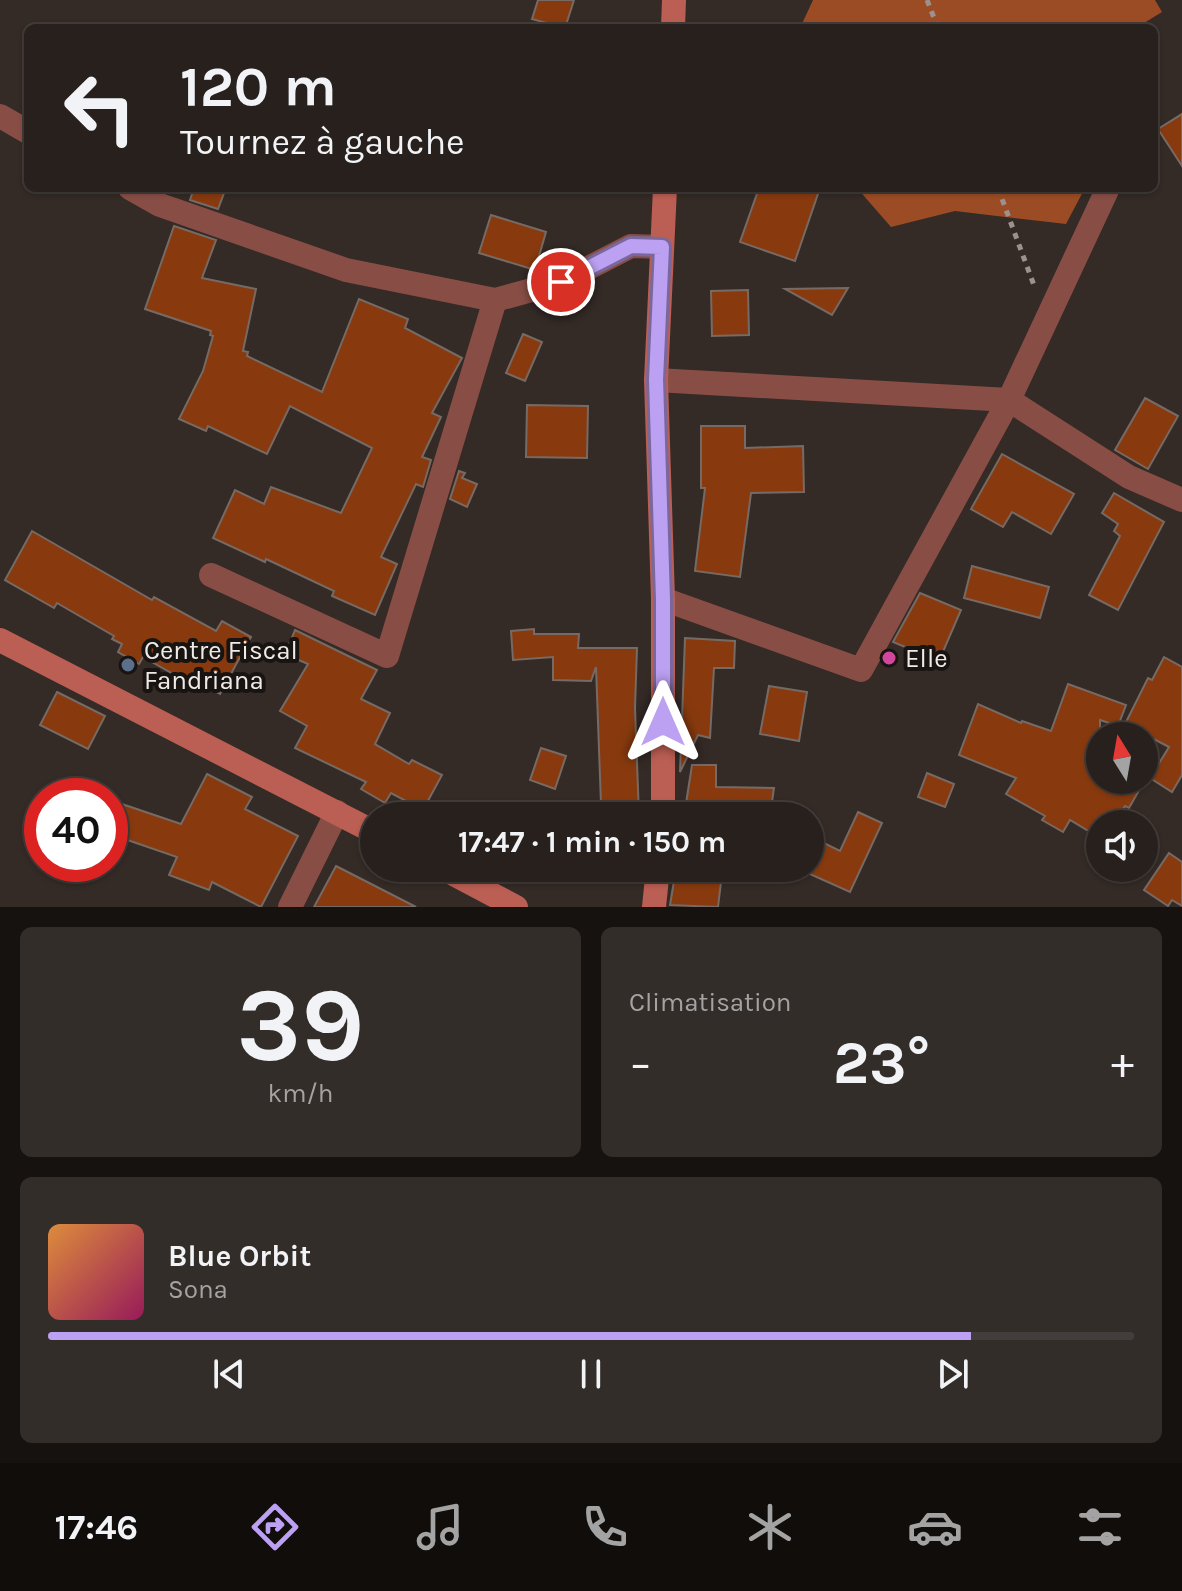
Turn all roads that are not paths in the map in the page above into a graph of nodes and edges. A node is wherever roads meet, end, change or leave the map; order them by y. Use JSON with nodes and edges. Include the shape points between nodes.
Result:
{"nodes":[{"id":1,"x":674,"y":0,"type":"edge"},
{"id":2,"x":673,"y":24,"type":"edge"},
{"id":3,"x":0,"y":116,"type":"edge"},
{"id":4,"x":24,"y":130,"type":"edge"},
{"id":5,"x":137,"y":192,"type":"edge"},
{"id":6,"x":665,"y":192,"type":"edge"},
{"id":7,"x":1106,"y":192,"type":"edge"},
{"id":8,"x":662,"y":247,"type":"junction"},
{"id":9,"x":495,"y":300,"type":"junction"},
{"id":10,"x":656,"y":380,"type":"junction"},
{"id":11,"x":1009,"y":400,"type":"junction"},
{"id":12,"x":1182,"y":500,"type":"edge"},
{"id":13,"x":211,"y":575,"type":"dead end"},
{"id":14,"x":663,"y":599,"type":"junction"},
{"id":15,"x":0,"y":640,"type":"edge"},
{"id":16,"x":663,"y":802,"type":"edge"},
{"id":17,"x":337,"y":812,"type":"junction"},
{"id":18,"x":360,"y":824,"type":"edge"},
{"id":19,"x":469,"y":882,"type":"edge"},
{"id":20,"x":657,"y":882,"type":"edge"},
{"id":21,"x":290,"y":907,"type":"edge"},
{"id":22,"x":516,"y":907,"type":"edge"},
{"id":23,"x":654,"y":907,"type":"edge"}],
"edges":[{"from":1,"to":2,"type":"street"},
{"from":3,"to":4,"type":"street"},
{"from":5,"to":9,"type":"street","via":[[160,205],[346,270]]},
{"from":6,"to":8,"type":"street"},
{"from":7,"to":11,"type":"street"},
{"from":8,"to":9,"type":"street","via":[[631,246],[561,282]]},
{"from":8,"to":10,"type":"street"},
{"from":9,"to":13,"type":"street","via":[[387,656]]},
{"from":10,"to":11,"type":"street"},
{"from":10,"to":14,"type":"street"},
{"from":11,"to":12,"type":"street","via":[[1129,477]]},
{"from":11,"to":14,"type":"street","via":[[861,670]]},
{"from":14,"to":16,"type":"street"},
{"from":15,"to":17,"type":"street"},
{"from":17,"to":18,"type":"street"},
{"from":17,"to":21,"type":"street"},
{"from":19,"to":22,"type":"street"},
{"from":20,"to":23,"type":"street"}]}
